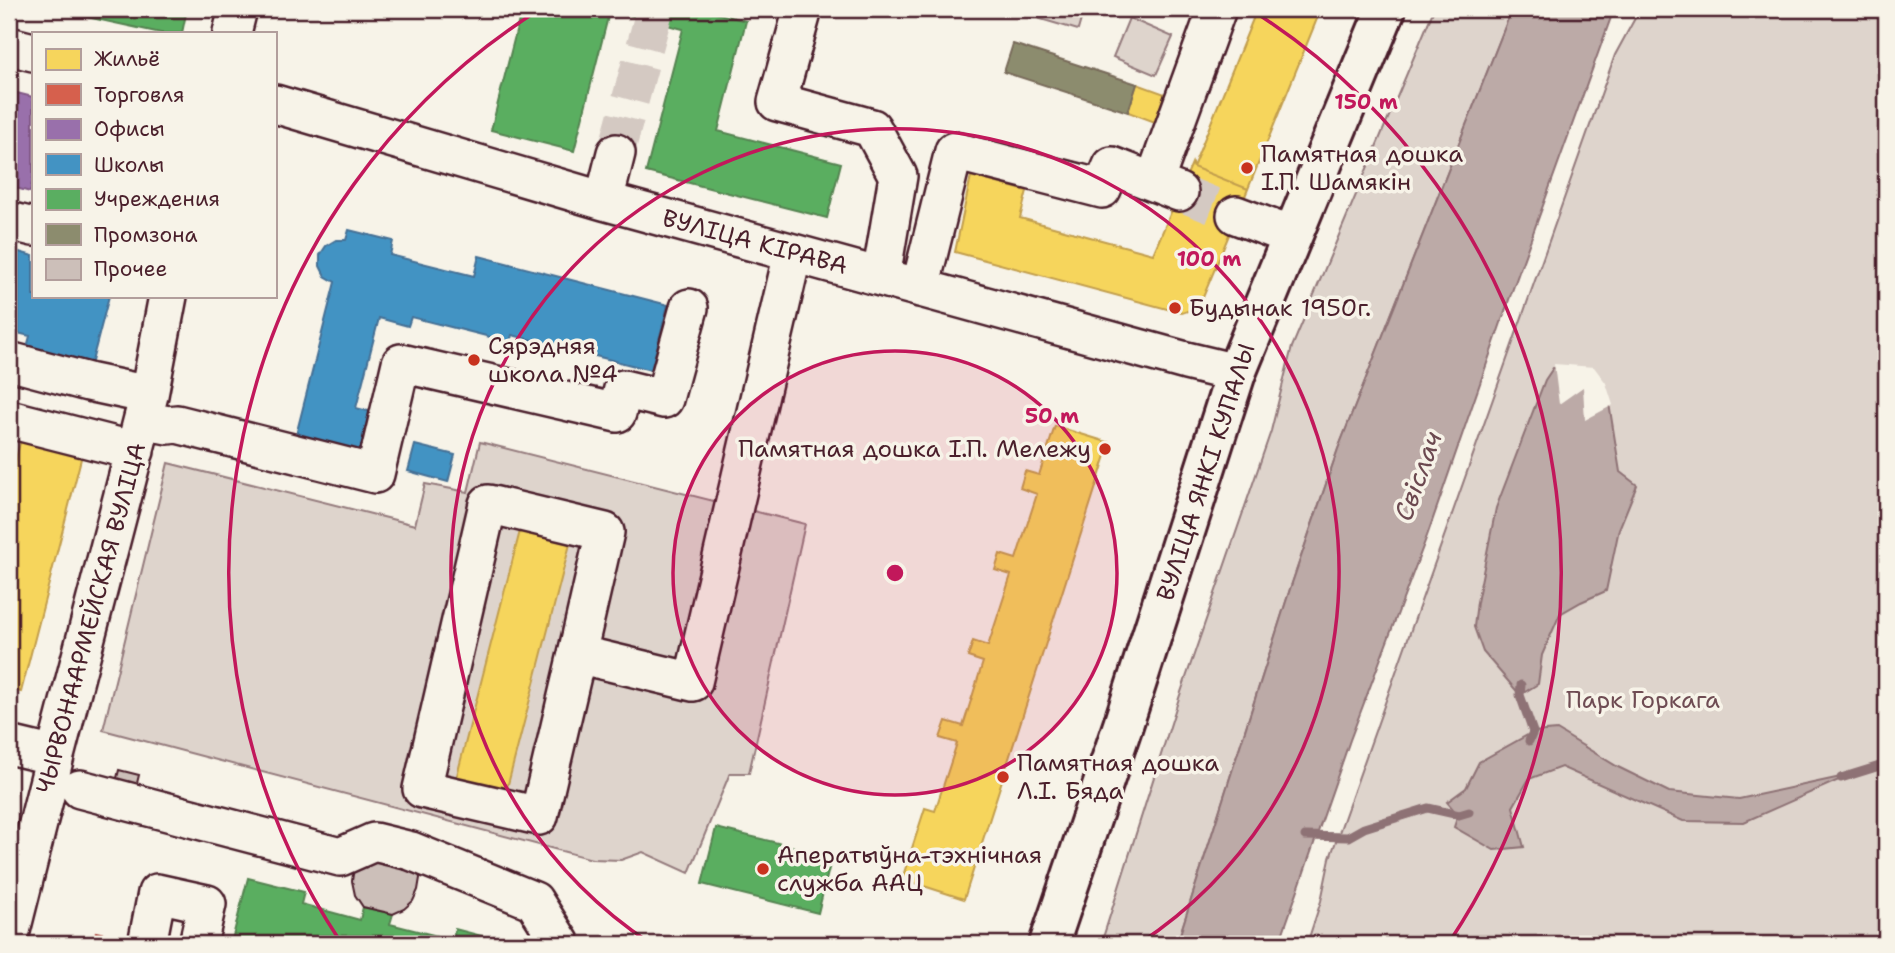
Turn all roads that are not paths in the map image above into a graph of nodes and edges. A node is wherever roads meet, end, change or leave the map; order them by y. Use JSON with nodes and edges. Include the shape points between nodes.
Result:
{"nodes":[{"id":1,"x":238,"y":9,"type":"edge"},
{"id":2,"x":803,"y":9,"type":"edge"},
{"id":3,"x":1217,"y":9,"type":"edge"},
{"id":4,"x":1386,"y":9,"type":"edge"},
{"id":5,"x":232,"y":32,"type":"edge"},
{"id":6,"x":9,"y":46,"type":"edge"},
{"id":7,"x":32,"y":51,"type":"edge"},
{"id":8,"x":276,"y":104,"type":"edge"},
{"id":9,"x":617,"y":153,"type":"tunnel mouth"},
{"id":10,"x":604,"y":201,"type":"junction"},
{"id":11,"x":1236,"y":215,"type":"tunnel mouth"},
{"id":12,"x":9,"y":221,"type":"edge"},
{"id":13,"x":32,"y":227,"type":"edge"},
{"id":14,"x":1292,"y":236,"type":"junction"},
{"id":15,"x":793,"y":253,"type":"junction"},
{"id":16,"x":881,"y":277,"type":"junction"},
{"id":17,"x":920,"y":288,"type":"junction"},
{"id":18,"x":168,"y":298,"type":"edge"},
{"id":19,"x":689,"y":308,"type":"dead end"},
{"id":20,"x":9,"y":361,"type":"edge"},
{"id":21,"x":1237,"y":373,"type":"junction"},
{"id":22,"x":9,"y":419,"type":"edge"},
{"id":23,"x":143,"y":422,"type":"junction"},
{"id":24,"x":577,"y":654,"type":"junction"},
{"id":25,"x":9,"y":745,"type":"edge"},
{"id":26,"x":55,"y":756,"type":"junction"},
{"id":27,"x":80,"y":789,"type":"dead end"},
{"id":28,"x":9,"y":939,"type":"edge"},
{"id":29,"x":147,"y":944,"type":"edge"},
{"id":30,"x":198,"y":944,"type":"edge"},
{"id":31,"x":561,"y":944,"type":"edge"},
{"id":32,"x":1049,"y":944,"type":"edge"}],
"edges":[{"from":1,"to":5,"type":"street"},
{"from":2,"to":16,"type":"street","via":[[777,102],[872,128],[898,176]]},
{"from":3,"to":17,"type":"street","via":[[1167,187],[1112,166],[1102,189],[954,152]]},
{"from":4,"to":14,"type":"main road","name":"ВУЛІЦА ЯНКІ КУПАЛЫ"},
{"from":6,"to":7,"type":"street"},
{"from":8,"to":10,"type":"street","name":"ВУЛІЦА КІРАВА"},
{"from":9,"to":10,"type":"street"},
{"from":10,"to":15,"type":"street","name":"ВУЛІЦА КІРАВА"},
{"from":11,"to":14,"type":"street"},
{"from":12,"to":13,"type":"street"},
{"from":14,"to":21,"type":"main road","name":"ВУЛІЦА ЯНКІ КУПАЛЫ"},
{"from":15,"to":16,"type":"street","name":"ВУЛІЦА КІРАВА"},
{"from":15,"to":24,"type":"street","via":[[693,682]]},
{"from":16,"to":17,"type":"street","name":"ВУЛІЦА КІРАВА"},
{"from":17,"to":21,"type":"street","name":"ВУЛІЦА КІРАВА"},
{"from":18,"to":23,"type":"street","name":"ЧЫРВОНААРМЕЙСКАЯ ВУЛІЦА"},
{"from":19,"to":23,"type":"street","via":[[664,399],[622,389],[617,413],[401,363],[375,474],[177,424]]},
{"from":20,"to":23,"type":"street","via":[[88,382]]},
{"from":21,"to":32,"type":"main road","name":"ВУЛІЦА ЯНКІ КУПАЛЫ"},
{"from":22,"to":23,"type":"street"},
{"from":23,"to":26,"type":"street","name":"ЧЫРВОНААРМЕЙСКАЯ ВУЛІЦА"},
{"from":24,"to":24,"type":"street","via":[[539,817],[422,789],[488,504],[605,532]]},
{"from":25,"to":26,"type":"street"},
{"from":26,"to":28,"type":"street","name":"ЧЫРВОНААРМЕЙСКАЯ ВУЛІЦА"},
{"from":27,"to":31,"type":"street","via":[[340,857],[374,842],[411,851],[534,901]]},
{"from":29,"to":30,"type":"street","via":[[157,893],[207,904]]}]}
